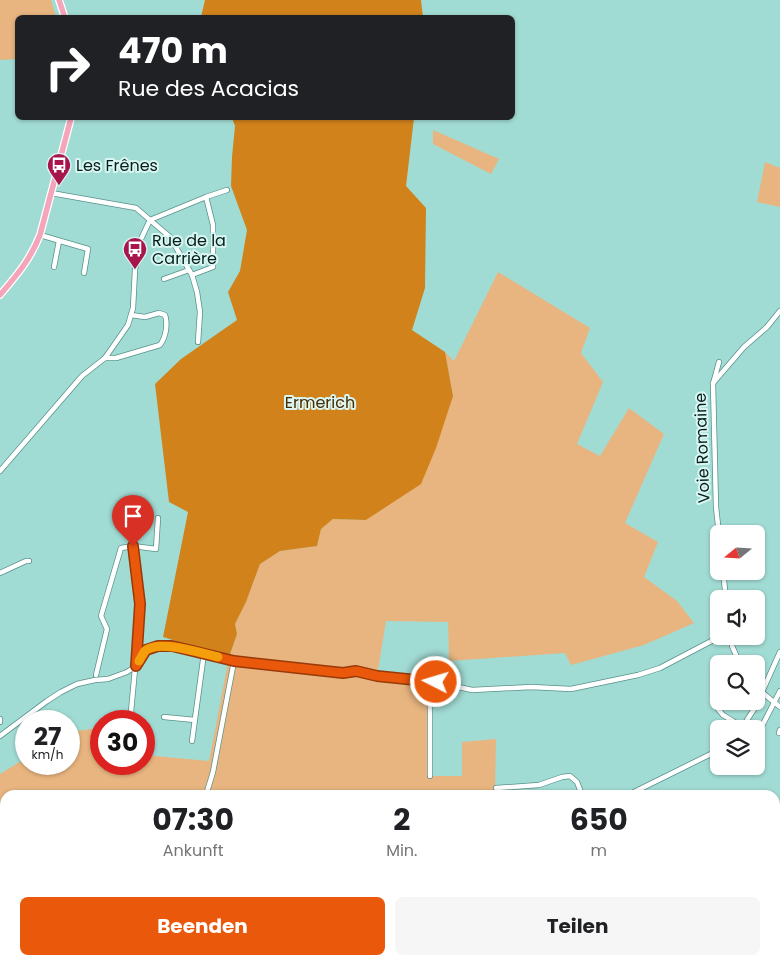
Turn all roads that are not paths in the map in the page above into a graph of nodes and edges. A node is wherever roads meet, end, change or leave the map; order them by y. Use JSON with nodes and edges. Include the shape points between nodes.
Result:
{"nodes":[{"id":1,"x":59,"y":0,"type":"edge"},
{"id":2,"x":64,"y":15,"type":"edge"},
{"id":3,"x":70,"y":120,"type":"edge"},
{"id":4,"x":226,"y":190,"type":"dead end"},
{"id":5,"x":51,"y":193,"type":"junction"},
{"id":6,"x":206,"y":196,"type":"junction"},
{"id":7,"x":150,"y":220,"type":"junction"},
{"id":8,"x":40,"y":235,"type":"junction"},
{"id":9,"x":60,"y":241,"type":"junction"},
{"id":10,"x":54,"y":267,"type":"dead end"},
{"id":11,"x":189,"y":270,"type":"junction"},
{"id":12,"x":84,"y":273,"type":"dead end"},
{"id":13,"x":192,"y":275,"type":"junction"},
{"id":14,"x":164,"y":279,"type":"dead end"},
{"id":15,"x":0,"y":295,"type":"edge"},
{"id":16,"x":780,"y":311,"type":"edge"},
{"id":17,"x":131,"y":315,"type":"junction"},
{"id":18,"x":198,"y":342,"type":"dead end"},
{"id":19,"x":105,"y":358,"type":"junction"},
{"id":20,"x":719,"y":362,"type":"dead end"},
{"id":21,"x":712,"y":384,"type":"junction"},
{"id":22,"x":0,"y":471,"type":"edge"},
{"id":23,"x":158,"y":518,"type":"dead end"},
{"id":24,"x":718,"y":525,"type":"edge"},
{"id":25,"x":133,"y":543,"type":"junction"},
{"id":26,"x":29,"y":561,"type":"dead end"},
{"id":27,"x":0,"y":573,"type":"edge"},
{"id":28,"x":710,"y":642,"type":"edge"},
{"id":29,"x":780,"y":652,"type":"edge"},
{"id":30,"x":204,"y":653,"type":"junction"},
{"id":31,"x":234,"y":661,"type":"junction"},
{"id":32,"x":136,"y":666,"type":"junction"},
{"id":33,"x":96,"y":676,"type":"dead end"},
{"id":34,"x":430,"y":682,"type":"junction"},
{"id":35,"x":765,"y":688,"type":"edge"},
{"id":36,"x":780,"y":691,"type":"edge"},
{"id":37,"x":765,"y":694,"type":"edge"},
{"id":38,"x":775,"y":702,"type":"junction"},
{"id":39,"x":780,"y":707,"type":"edge"},
{"id":40,"x":131,"y":710,"type":"edge"},
{"id":41,"x":719,"y":710,"type":"edge"},
{"id":42,"x":753,"y":710,"type":"edge"},
{"id":43,"x":164,"y":717,"type":"dead end"},
{"id":44,"x":194,"y":720,"type":"junction"},
{"id":45,"x":730,"y":720,"type":"edge"},
{"id":46,"x":747,"y":720,"type":"dead end"},
{"id":47,"x":765,"y":721,"type":"edge"},
{"id":48,"x":0,"y":736,"type":"edge"},
{"id":49,"x":192,"y":741,"type":"dead end"},
{"id":50,"x":710,"y":754,"type":"edge"},
{"id":51,"x":430,"y":776,"type":"dead end"},
{"id":52,"x":496,"y":788,"type":"dead end"},
{"id":53,"x":208,"y":790,"type":"edge"},
{"id":54,"x":580,"y":790,"type":"edge"},
{"id":55,"x":638,"y":790,"type":"edge"}],
"edges":[{"from":1,"to":2,"type":"main road"},
{"from":3,"to":5,"type":"main road"},
{"from":4,"to":6,"type":"street"},
{"from":5,"to":7,"type":"street","via":[[136,208]]},
{"from":5,"to":8,"type":"main road"},
{"from":6,"to":7,"type":"street"},
{"from":6,"to":13,"type":"street","via":[[213,225],[213,267]]},
{"from":7,"to":11,"type":"street","via":[[170,237]]},
{"from":7,"to":17,"type":"street","via":[[138,250]]},
{"from":8,"to":9,"type":"street"},
{"from":8,"to":15,"type":"main road","via":[[26,264]]},
{"from":9,"to":10,"type":"street"},
{"from":9,"to":12,"type":"street","via":[[88,248]]},
{"from":11,"to":13,"type":"street"},
{"from":11,"to":14,"type":"street"},
{"from":13,"to":18,"type":"street","via":[[200,312]]},
{"from":16,"to":21,"type":"street"},
{"from":17,"to":19,"type":"street","via":[[128,325]]},
{"from":17,"to":19,"type":"street","via":[[165,314],[162,342],[116,358]]},
{"from":19,"to":22,"type":"street","via":[[82,376]]},
{"from":20,"to":21,"type":"street","name":"Voie Romaine"},
{"from":21,"to":24,"type":"street","name":"Voie Romaine"},
{"from":23,"to":25,"type":"street","via":[[156,549]]},
{"from":25,"to":32,"type":"street","via":[[140,604]]},
{"from":25,"to":33,"type":"street","via":[[121,548],[100,616],[108,629]]},
{"from":26,"to":27,"type":"street"},
{"from":28,"to":34,"type":"street","via":[[660,668],[571,689],[472,690]]},
{"from":29,"to":35,"type":"street"},
{"from":30,"to":31,"type":"street"},
{"from":30,"to":32,"type":"street","via":[[158,646],[146,650]]},
{"from":30,"to":44,"type":"street"},
{"from":31,"to":34,"type":"street","via":[[343,673],[356,671]]},
{"from":31,"to":53,"type":"street"},
{"from":32,"to":40,"type":"street"},
{"from":32,"to":48,"type":"street","via":[[108,679],[77,684],[47,701]]},
{"from":34,"to":51,"type":"street"},
{"from":36,"to":38,"type":"street"},
{"from":37,"to":38,"type":"street"},
{"from":38,"to":39,"type":"street"},
{"from":38,"to":47,"type":"street"},
{"from":41,"to":45,"type":"street"},
{"from":42,"to":46,"type":"street"},
{"from":43,"to":44,"type":"street"},
{"from":44,"to":49,"type":"street"},
{"from":50,"to":55,"type":"street"},
{"from":52,"to":54,"type":"street","via":[[539,785],[570,776],[578,782]]}]}
